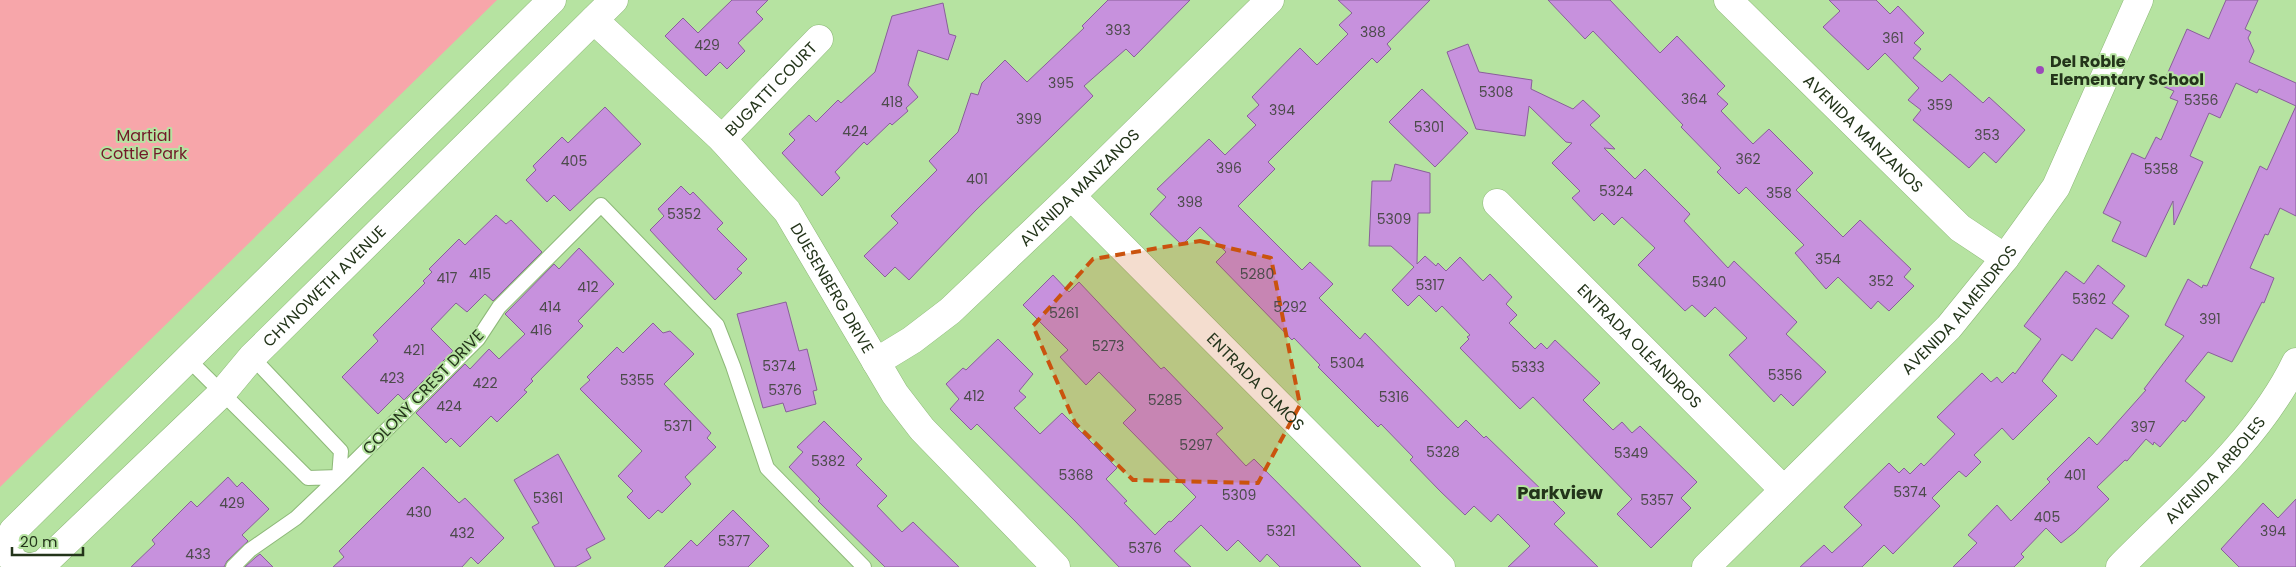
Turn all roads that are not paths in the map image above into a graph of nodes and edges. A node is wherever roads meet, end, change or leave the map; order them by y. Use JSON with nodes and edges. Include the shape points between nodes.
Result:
{"nodes":[{"id":1,"x":552,"y":0,"type":"edge"},
{"id":2,"x":614,"y":0,"type":"edge"},
{"id":3,"x":1270,"y":0,"type":"edge"},
{"id":4,"x":1728,"y":0,"type":"edge"},
{"id":5,"x":2134,"y":2,"type":"edge"},
{"id":6,"x":594,"y":20,"type":"junction"},
{"id":7,"x":819,"y":39,"type":"dead end"},
{"id":8,"x":722,"y":139,"type":"junction"},
{"id":9,"x":1071,"y":196,"type":"junction"},
{"id":10,"x":1497,"y":203,"type":"dead end"},
{"id":11,"x":2005,"y":258,"type":"junction"},
{"id":12,"x":252,"y":358,"type":"junction"},
{"id":13,"x":188,"y":359,"type":"junction"},
{"id":14,"x":876,"y":362,"type":"junction"},
{"id":15,"x":2296,"y":362,"type":"edge"},
{"id":16,"x":222,"y":393,"type":"junction"},
{"id":17,"x":339,"y":477,"type":"junction"},
{"id":18,"x":1783,"y":489,"type":"junction"},
{"id":19,"x":24,"y":567,"type":"edge"},
{"id":20,"x":233,"y":567,"type":"edge"},
{"id":21,"x":864,"y":567,"type":"edge"},
{"id":22,"x":1056,"y":567,"type":"edge"},
{"id":23,"x":1441,"y":567,"type":"edge"},
{"id":24,"x":1706,"y":567,"type":"edge"},
{"id":25,"x":2120,"y":567,"type":"edge"}],
"edges":[{"from":1,"to":13,"type":"street","name":"CHYNOWETH AVENUE"},
{"from":2,"to":6,"type":"street","name":"CHYNOWETH AVENUE"},
{"from":3,"to":9,"type":"street","name":"AVENIDA MANZANOS"},
{"from":4,"to":11,"type":"street","name":"AVENIDA MANZANOS","via":[[1960,228]]},
{"from":5,"to":11,"type":"street","name":"AVENIDA ALMENDROS","via":[[2056,187]]},
{"from":6,"to":8,"type":"street","name":"DUESENBERG DRIVE"},
{"from":6,"to":12,"type":"street","name":"CHYNOWETH AVENUE"},
{"from":7,"to":8,"type":"street","name":"BUGATTI COURT"},
{"from":8,"to":14,"type":"street","name":"DUESENBERG DRIVE","via":[[787,211]]},
{"from":9,"to":14,"type":"street","name":"AVENIDA MANZANOS","via":[[950,311]]},
{"from":9,"to":23,"type":"street","name":"ENTRADA OLMOS"},
{"from":10,"to":18,"type":"street","name":"ENTRADA OLEANDROS"},
{"from":11,"to":18,"type":"street","name":"AVENIDA ALMENDROS","via":[[1949,326]]},
{"from":12,"to":16,"type":"street","name":"CHYNOWETH AVENUE"},
{"from":12,"to":17,"type":"lane","via":[[341,451]]},
{"from":13,"to":16,"type":"lane"},
{"from":13,"to":19,"type":"street","name":"CHYNOWETH AVENUE","via":[[13,531],[8,544],[10,557]]},
{"from":14,"to":22,"type":"street","name":"DUESENBERG DRIVE","via":[[895,394],[922,428]]},
{"from":15,"to":25,"type":"street","name":"AVENIDA ARBOLES","via":[[2283,389],[2251,432]]},
{"from":16,"to":17,"type":"lane","via":[[308,478]]},
{"from":16,"to":19,"type":"street","name":"CHYNOWETH AVENUE","via":[[43,564]]},
{"from":17,"to":20,"type":"lane","name":"COLONY CREST DRIVE","via":[[296,518],[250,550]]},
{"from":17,"to":21,"type":"lane","name":"COLONY CREST DRIVE","via":[[478,339],[499,307],[601,205],[717,325],[767,468]]},
{"from":18,"to":24,"type":"street","name":"AVENIDA ALMENDROS"}]}
